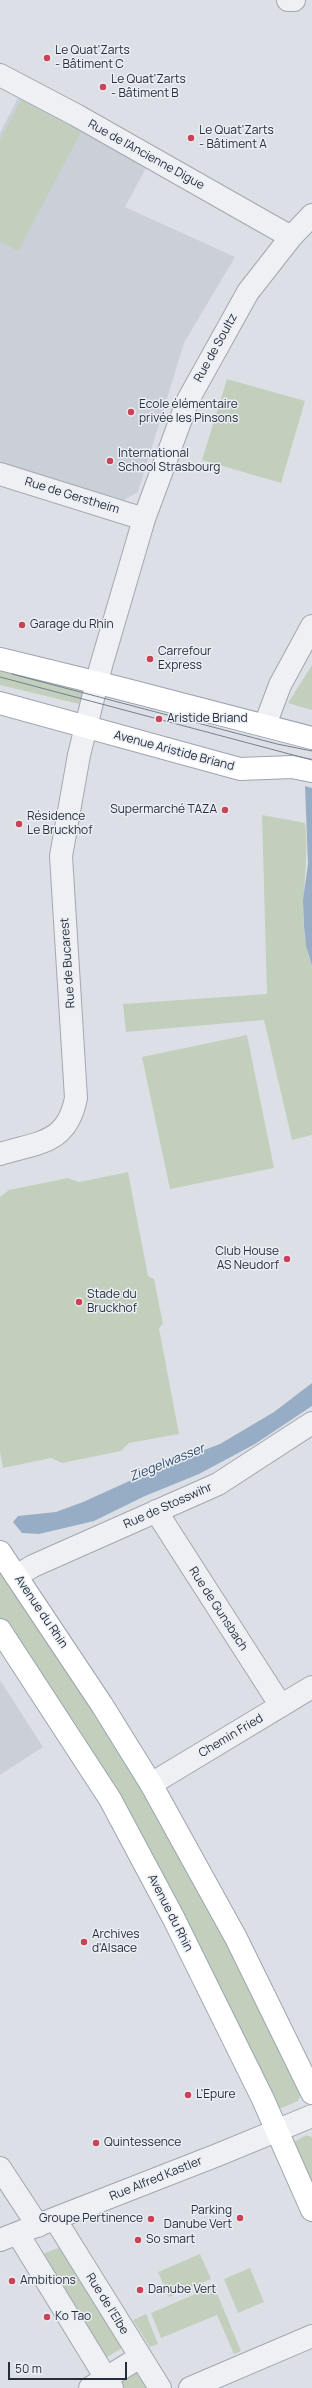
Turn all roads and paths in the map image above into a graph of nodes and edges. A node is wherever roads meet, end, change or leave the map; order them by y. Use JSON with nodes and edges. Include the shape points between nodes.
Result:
{"nodes":[{"id":1,"x":0,"y":75,"type":"edge"},
{"id":2,"x":312,"y":215,"type":"edge"},
{"id":3,"x":291,"y":237,"type":"junction"},
{"id":4,"x":0,"y":474,"type":"edge"},
{"id":5,"x":144,"y":519,"type":"junction"},
{"id":6,"x":312,"y":626,"type":"edge"},
{"id":7,"x":0,"y":659,"type":"edge"},
{"id":8,"x":96,"y":683,"type":"junction"},
{"id":9,"x":0,"y":703,"type":"edge"},
{"id":10,"x":265,"y":725,"type":"junction"},
{"id":11,"x":85,"y":727,"type":"junction"},
{"id":12,"x":312,"y":738,"type":"edge"},
{"id":13,"x":312,"y":771,"type":"edge"},
{"id":14,"x":0,"y":1154,"type":"edge"},
{"id":15,"x":312,"y":1423,"type":"edge"},
{"id":16,"x":156,"y":1511,"type":"junction"},
{"id":17,"x":0,"y":1552,"type":"edge"},
{"id":18,"x":16,"y":1576,"type":"junction"},
{"id":19,"x":0,"y":1630,"type":"edge"},
{"id":20,"x":312,"y":1688,"type":"edge"},
{"id":21,"x":281,"y":1706,"type":"junction"},
{"id":22,"x":151,"y":1784,"type":"junction"},
{"id":23,"x":312,"y":2093,"type":"edge"},
{"id":24,"x":312,"y":2116,"type":"edge"},
{"id":25,"x":276,"y":2130,"type":"junction"},
{"id":26,"x":0,"y":2168,"type":"edge"},
{"id":27,"x":312,"y":2210,"type":"edge"},
{"id":28,"x":46,"y":2223,"type":"junction"},
{"id":29,"x":9,"y":2237,"type":"edge"},
{"id":30,"x":312,"y":2336,"type":"edge"},
{"id":31,"x":140,"y":2357,"type":"junction"},
{"id":32,"x":103,"y":2385,"type":"edge"},
{"id":33,"x":160,"y":2388,"type":"edge"},
{"id":34,"x":190,"y":2388,"type":"edge"}],
"edges":[{"from":1,"to":3,"type":"street","name":"Rue de l'Ancienne Digue","via":[[76,115]]},
{"from":2,"to":3,"type":"street","name":"Rue de Soultz"},
{"from":3,"to":5,"type":"street","name":"Rue de Soultz","via":[[248,292],[188,400]]},
{"from":4,"to":5,"type":"street","name":"Rue de Gerstheim"},
{"from":5,"to":8,"type":"street","name":"Rue de Soultz"},
{"from":6,"to":10,"type":"street","via":[[280,685]]},
{"from":7,"to":8,"type":"main road"},
{"from":8,"to":10,"type":"main road"},
{"from":8,"to":11,"type":"street"},
{"from":9,"to":11,"type":"main road","name":"Avenue Aristide Briand"},
{"from":10,"to":12,"type":"main road"},
{"from":11,"to":13,"type":"main road","name":"Avenue Aristide Briand","via":[[240,768],[292,767]]},
{"from":11,"to":14,"type":"street","name":"Rue de Bucarest","via":[[61,856],[76,1098],[70,1120],[63,1131],[48,1140]]},
{"from":15,"to":16,"type":"street","name":"Rue de Stosswihr","via":[[218,1484]]},
{"from":16,"to":18,"type":"street","name":"Rue de Stosswihr"},
{"from":16,"to":21,"type":"street","name":"Rue de Gunsbach"},
{"from":17,"to":18,"type":"main road","name":"Avenue du Rhin"},
{"from":18,"to":22,"type":"main road","name":"Avenue du Rhin"},
{"from":19,"to":25,"type":"main road","name":"Avenue du Rhin","via":[[110,1799],[174,1919]]},
{"from":20,"to":21,"type":"street","name":"Chemin Fried"},
{"from":21,"to":22,"type":"street","name":"Chemin Fried"},
{"from":22,"to":23,"type":"main road","name":"Avenue du Rhin","via":[[236,1938]]},
{"from":24,"to":25,"type":"street","name":"Rue Alfred Kastler"},
{"from":25,"to":27,"type":"main road","name":"Avenue du Rhin"},
{"from":25,"to":28,"type":"street","name":"Rue Alfred Kastler"},
{"from":26,"to":28,"type":"street","name":"Rue de l'Elbe"},
{"from":28,"to":29,"type":"street","name":"Rue Alfred Kastler"},
{"from":28,"to":31,"type":"street","name":"Rue de l'Elbe","via":[[117,2307]]},
{"from":29,"to":32,"type":"street"},
{"from":30,"to":34,"type":"street"},
{"from":31,"to":32,"type":"street"},
{"from":31,"to":33,"type":"street","name":"Rue de l'Elbe"}]}
